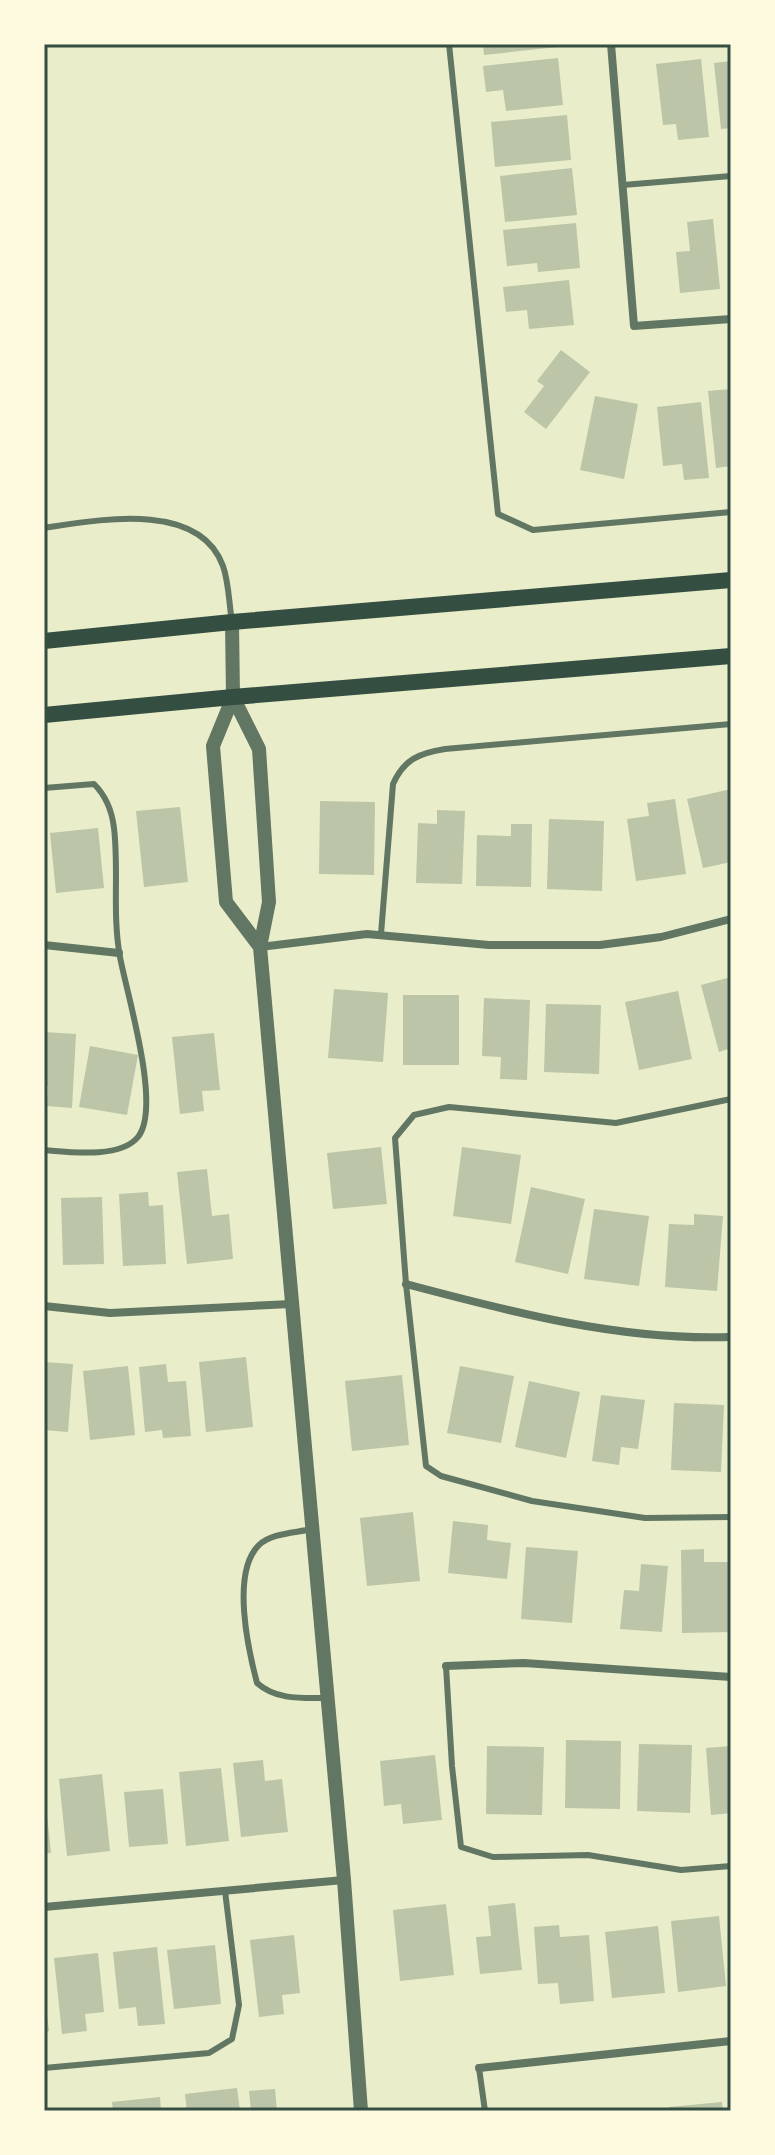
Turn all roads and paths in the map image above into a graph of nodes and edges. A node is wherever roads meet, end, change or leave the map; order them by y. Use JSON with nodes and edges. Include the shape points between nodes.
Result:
{"nodes":[{"id":1,"x":449,"y":44,"type":"edge"},
{"id":2,"x":611,"y":44,"type":"edge"},
{"id":3,"x":731,"y":176,"type":"edge"},
{"id":4,"x":623,"y":185,"type":"junction"},
{"id":5,"x":731,"y":319,"type":"edge"},
{"id":6,"x":731,"y":512,"type":"edge"},
{"id":7,"x":44,"y":528,"type":"edge"},
{"id":8,"x":731,"y":580,"type":"edge"},
{"id":9,"x":232,"y":622,"type":"junction"},
{"id":10,"x":44,"y":641,"type":"edge"},
{"id":11,"x":731,"y":656,"type":"edge"},
{"id":12,"x":233,"y":697,"type":"junction"},
{"id":13,"x":44,"y":715,"type":"edge"},
{"id":14,"x":731,"y":724,"type":"edge"},
{"id":15,"x":44,"y":788,"type":"edge"},
{"id":16,"x":731,"y":919,"type":"edge"},
{"id":17,"x":381,"y":934,"type":"junction"},
{"id":18,"x":44,"y":945,"type":"edge"},
{"id":19,"x":260,"y":947,"type":"junction"},
{"id":20,"x":119,"y":953,"type":"junction"},
{"id":21,"x":731,"y":1099,"type":"edge"},
{"id":22,"x":44,"y":1150,"type":"edge"},
{"id":23,"x":406,"y":1284,"type":"junction"},
{"id":24,"x":291,"y":1304,"type":"junction"},
{"id":25,"x":44,"y":1306,"type":"edge"},
{"id":26,"x":731,"y":1337,"type":"edge"},
{"id":27,"x":731,"y":1517,"type":"edge"},
{"id":28,"x":312,"y":1529,"type":"junction"},
{"id":29,"x":446,"y":1666,"type":"joint"},
{"id":30,"x":731,"y":1677,"type":"edge"},
{"id":31,"x":327,"y":1698,"type":"junction"},
{"id":32,"x":731,"y":1866,"type":"edge"},
{"id":33,"x":344,"y":1880,"type":"junction"},
{"id":34,"x":225,"y":1891,"type":"junction"},
{"id":35,"x":44,"y":1907,"type":"edge"},
{"id":36,"x":731,"y":2041,"type":"edge"},
{"id":37,"x":44,"y":2068,"type":"edge"},
{"id":38,"x":479,"y":2068,"type":"joint"},
{"id":39,"x":361,"y":2111,"type":"edge"},
{"id":40,"x":485,"y":2111,"type":"edge"}],
"edges":[{"from":1,"to":6,"type":"lane","via":[[498,514],[533,530]]},
{"from":2,"to":4,"type":"street"},
{"from":3,"to":4,"type":"lane"},
{"from":4,"to":5,"type":"street","via":[[634,326]]},
{"from":7,"to":9,"type":"lane","via":[[132,518],[178,523],[210,544],[223,566]]},
{"from":8,"to":9,"type":"main road"},
{"from":9,"to":10,"type":"main road"},
{"from":9,"to":12,"type":"street"},
{"from":11,"to":12,"type":"main road"},
{"from":12,"to":13,"type":"main road"},
{"from":12,"to":19,"type":"street","via":[[259,749],[269,902]]},
{"from":12,"to":19,"type":"street","via":[[213,746],[226,902]]},
{"from":14,"to":17,"type":"lane","via":[[445,749],[410,759],[393,784]]},
{"from":15,"to":20,"type":"lane","via":[[94,784],[103,794],[114,826]]},
{"from":16,"to":17,"type":"street","via":[[661,937],[600,945],[489,945]]},
{"from":17,"to":19,"type":"street"},
{"from":18,"to":20,"type":"street"},
{"from":19,"to":24,"type":"street"},
{"from":20,"to":22,"type":"lane","via":[[146,1084],[146,1120],[137,1138],[121,1149],[82,1154]]},
{"from":21,"to":23,"type":"lane","via":[[616,1123],[449,1107],[414,1115],[395,1138]]},
{"from":23,"to":26,"type":"street","via":[[549,1319],[691,1339]]},
{"from":23,"to":27,"type":"lane","via":[[426,1466],[441,1476],[532,1501],[645,1518]]},
{"from":24,"to":25,"type":"street","via":[[110,1313]]},
{"from":24,"to":28,"type":"street"},
{"from":28,"to":31,"type":"street"},
{"from":28,"to":31,"type":"lane","via":[[260,1543],[246,1567],[243,1590],[257,1683],[286,1697]]},
{"from":29,"to":30,"type":"street","via":[[524,1663]]},
{"from":29,"to":32,"type":"lane","via":[[461,1847],[493,1857],[588,1855],[681,1870]]},
{"from":31,"to":33,"type":"street"},
{"from":33,"to":34,"type":"street"},
{"from":33,"to":39,"type":"street"},
{"from":34,"to":35,"type":"street"},
{"from":34,"to":37,"type":"lane","via":[[239,2005],[232,2039],[209,2053]]},
{"from":36,"to":38,"type":"street"},
{"from":38,"to":40,"type":"lane"}]}
